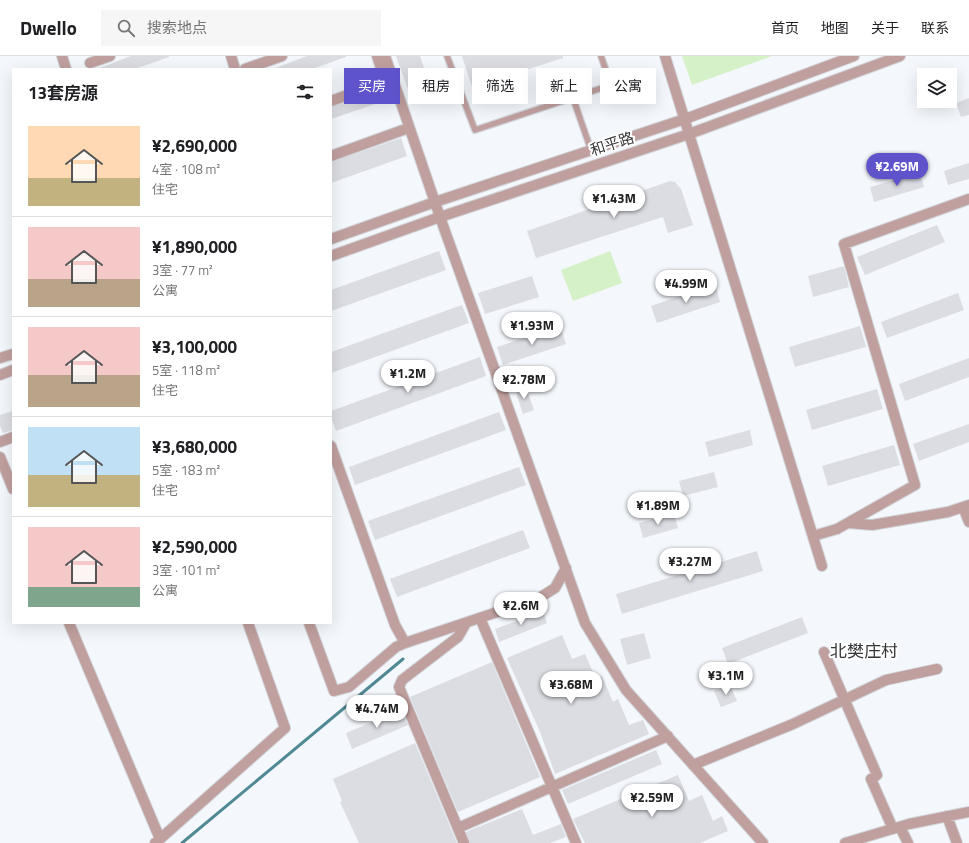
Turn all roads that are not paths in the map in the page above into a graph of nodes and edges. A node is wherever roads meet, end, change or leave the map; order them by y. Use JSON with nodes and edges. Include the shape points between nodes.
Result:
{"nodes":[{"id":1,"x":62,"y":56,"type":"edge"},
{"id":2,"x":110,"y":56,"type":"edge"},
{"id":3,"x":231,"y":56,"type":"edge"},
{"id":4,"x":282,"y":56,"type":"edge"},
{"id":5,"x":377,"y":56,"type":"edge"},
{"id":6,"x":385,"y":56,"type":"edge"},
{"id":7,"x":448,"y":56,"type":"edge"},
{"id":8,"x":601,"y":56,"type":"edge"},
{"id":9,"x":665,"y":56,"type":"edge"},
{"id":10,"x":854,"y":56,"type":"edge"},
{"id":11,"x":900,"y":56,"type":"edge"},
{"id":12,"x":90,"y":63,"type":"edge"},
{"id":13,"x":66,"y":68,"type":"edge"},
{"id":14,"x":236,"y":68,"type":"edge"},
{"id":15,"x":248,"y":68,"type":"edge"},
{"id":16,"x":381,"y":68,"type":"edge"},
{"id":17,"x":592,"y":92,"type":"edge"},
{"id":18,"x":344,"y":97,"type":"edge"},
{"id":19,"x":332,"y":101,"type":"edge"},
{"id":20,"x":394,"y":104,"type":"edge"},
{"id":21,"x":555,"y":104,"type":"edge"},
{"id":22,"x":575,"y":104,"type":"edge"},
{"id":23,"x":685,"y":119,"type":"junction"},
{"id":24,"x":403,"y":130,"type":"junction"},
{"id":25,"x":689,"y":134,"type":"junction"},
{"id":26,"x":591,"y":150,"type":"junction"},
{"id":27,"x":332,"y":156,"type":"edge"},
{"id":28,"x":413,"y":158,"type":"dead end"},
{"id":29,"x":969,"y":199,"type":"edge"},
{"id":30,"x":435,"y":202,"type":"junction"},
{"id":31,"x":440,"y":217,"type":"junction"},
{"id":32,"x":332,"y":239,"type":"edge"},
{"id":33,"x":332,"y":256,"type":"edge"},
{"id":34,"x":12,"y":354,"type":"edge"},
{"id":35,"x":0,"y":358,"type":"edge"},
{"id":36,"x":12,"y":370,"type":"edge"},
{"id":37,"x":0,"y":375,"type":"edge"},
{"id":38,"x":12,"y":437,"type":"edge"},
{"id":39,"x":0,"y":442,"type":"edge"},
{"id":40,"x":332,"y":449,"type":"edge"},
{"id":41,"x":0,"y":457,"type":"edge"},
{"id":42,"x":12,"y":486,"type":"edge"},
{"id":43,"x":966,"y":506,"type":"edge"},
{"id":44,"x":969,"y":522,"type":"edge"},
{"id":45,"x":848,"y":523,"type":"junction"},
{"id":46,"x":813,"y":536,"type":"junction"},
{"id":47,"x":822,"y":566,"type":"dead end"},
{"id":48,"x":566,"y":568,"type":"junction"},
{"id":49,"x":480,"y":618,"type":"junction"},
{"id":50,"x":466,"y":622,"type":"junction"},
{"id":51,"x":69,"y":624,"type":"edge"},
{"id":52,"x":248,"y":624,"type":"edge"},
{"id":53,"x":309,"y":624,"type":"edge"},
{"id":54,"x":405,"y":643,"type":"junction"},
{"id":55,"x":824,"y":652,"type":"dead end"},
{"id":56,"x":937,"y":669,"type":"dead end"},
{"id":57,"x":845,"y":700,"type":"junction"},
{"id":58,"x":668,"y":736,"type":"junction"},
{"id":59,"x":693,"y":765,"type":"junction"},
{"id":60,"x":552,"y":787,"type":"junction"},
{"id":61,"x":969,"y":812,"type":"edge"},
{"id":62,"x":947,"y":816,"type":"junction"},
{"id":63,"x":458,"y":828,"type":"junction"},
{"id":64,"x":897,"y":828,"type":"junction"},
{"id":65,"x":157,"y":841,"type":"edge"},
{"id":66,"x":464,"y":843,"type":"edge"},
{"id":67,"x":576,"y":843,"type":"edge"},
{"id":68,"x":763,"y":843,"type":"edge"},
{"id":69,"x":845,"y":843,"type":"edge"},
{"id":70,"x":908,"y":843,"type":"edge"},
{"id":71,"x":957,"y":843,"type":"edge"}],
"edges":[{"from":1,"to":13,"type":"street"},
{"from":2,"to":12,"type":"street"},
{"from":3,"to":14,"type":"street"},
{"from":4,"to":15,"type":"street"},
{"from":5,"to":16,"type":"street"},
{"from":6,"to":30,"type":"street"},
{"from":7,"to":21,"type":"lane","via":[[475,130]]},
{"from":8,"to":17,"type":"lane","via":[[611,85]]},
{"from":9,"to":23,"type":"street"},
{"from":10,"to":23,"type":"street","name":"和平路"},
{"from":11,"to":25,"type":"street","name":"和平路"},
{"from":18,"to":19,"type":"street"},
{"from":20,"to":24,"type":"street"},
{"from":22,"to":26,"type":"lane"},
{"from":23,"to":25,"type":"street"},
{"from":23,"to":26,"type":"street","name":"和平路"},
{"from":24,"to":27,"type":"street"},
{"from":24,"to":28,"type":"street"},
{"from":25,"to":31,"type":"street","name":"和平路"},
{"from":25,"to":46,"type":"street"},
{"from":26,"to":30,"type":"street","name":"和平路"},
{"from":29,"to":45,"type":"street","via":[[844,244],[915,485]]},
{"from":30,"to":31,"type":"street"},
{"from":30,"to":32,"type":"street","name":"和平路"},
{"from":31,"to":33,"type":"street","name":"和平路"},
{"from":31,"to":48,"type":"street"},
{"from":34,"to":35,"type":"street"},
{"from":36,"to":37,"type":"street"},
{"from":38,"to":39,"type":"street"},
{"from":40,"to":54,"type":"street","via":[[395,625]]},
{"from":41,"to":42,"type":"street"},
{"from":43,"to":44,"type":"street"},
{"from":43,"to":45,"type":"street","via":[[948,512],[872,525]]},
{"from":45,"to":46,"type":"street"},
{"from":46,"to":47,"type":"street"},
{"from":48,"to":49,"type":"street","via":[[555,588],[538,598]]},
{"from":48,"to":58,"type":"street","via":[[586,623],[622,683]]},
{"from":49,"to":50,"type":"street"},
{"from":49,"to":60,"type":"street"},
{"from":50,"to":54,"type":"street"},
{"from":50,"to":63,"type":"street","via":[[458,637],[402,680],[399,687]]},
{"from":51,"to":65,"type":"street"},
{"from":52,"to":65,"type":"street","via":[[285,728]]},
{"from":53,"to":54,"type":"street","via":[[334,691],[349,687],[396,647]]},
{"from":55,"to":57,"type":"street"},
{"from":56,"to":57,"type":"street","via":[[886,680]]},
{"from":57,"to":59,"type":"street"},
{"from":57,"to":64,"type":"street","via":[[878,775],[871,778]]},
{"from":58,"to":59,"type":"street"},
{"from":58,"to":60,"type":"street"},
{"from":59,"to":68,"type":"street"},
{"from":60,"to":63,"type":"street"},
{"from":60,"to":67,"type":"street"},
{"from":61,"to":62,"type":"street"},
{"from":62,"to":64,"type":"street"},
{"from":62,"to":71,"type":"street"},
{"from":63,"to":66,"type":"street"},
{"from":64,"to":69,"type":"street"},
{"from":64,"to":70,"type":"street"}]}
